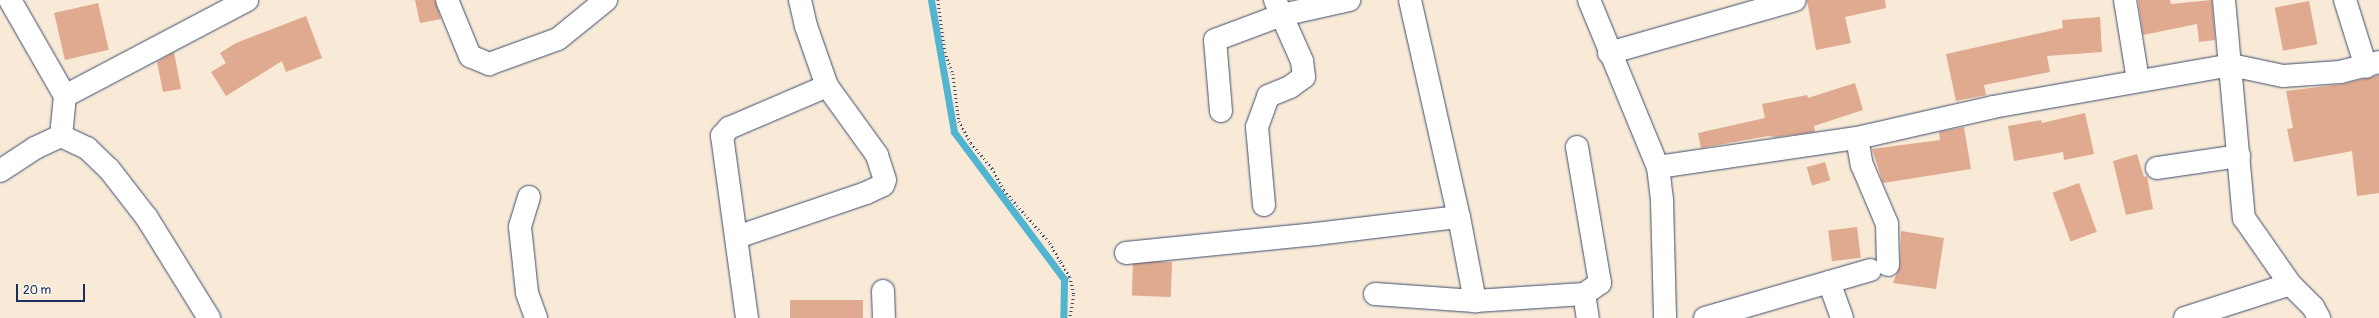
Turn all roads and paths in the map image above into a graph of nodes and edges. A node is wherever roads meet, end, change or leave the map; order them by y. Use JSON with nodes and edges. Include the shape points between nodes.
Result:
{"nodes":[{"id":1,"x":10,"y":0,"type":"edge"},
{"id":2,"x":247,"y":0,"type":"edge"},
{"id":3,"x":448,"y":0,"type":"edge"},
{"id":4,"x":606,"y":0,"type":"edge"},
{"id":5,"x":800,"y":0,"type":"edge"},
{"id":6,"x":938,"y":0,"type":"edge"},
{"id":7,"x":1349,"y":0,"type":"edge"},
{"id":8,"x":1410,"y":0,"type":"edge"},
{"id":9,"x":1589,"y":0,"type":"edge"},
{"id":10,"x":1795,"y":0,"type":"edge"},
{"id":11,"x":2124,"y":0,"type":"edge"},
{"id":12,"x":2224,"y":0,"type":"edge"},
{"id":13,"x":2345,"y":0,"type":"edge"},
{"id":14,"x":1278,"y":7,"type":"edge"},
{"id":15,"x":1609,"y":53,"type":"junction"},
{"id":16,"x":2372,"y":64,"type":"edge"},
{"id":17,"x":2231,"y":65,"type":"junction"},
{"id":18,"x":2138,"y":80,"type":"junction"},
{"id":19,"x":827,"y":86,"type":"junction"},
{"id":20,"x":65,"y":96,"type":"junction"},
{"id":21,"x":1221,"y":111,"type":"dead end"},
{"id":22,"x":61,"y":136,"type":"junction"},
{"id":23,"x":1857,"y":138,"type":"junction"},
{"id":24,"x":1577,"y":147,"type":"dead end"},
{"id":25,"x":2239,"y":156,"type":"junction"},
{"id":26,"x":1658,"y":167,"type":"junction"},
{"id":27,"x":2157,"y":168,"type":"dead end"},
{"id":28,"x":0,"y":170,"type":"edge"},
{"id":29,"x":529,"y":196,"type":"dead end"},
{"id":30,"x":1264,"y":205,"type":"dead end"},
{"id":31,"x":1459,"y":217,"type":"junction"},
{"id":32,"x":737,"y":237,"type":"junction"},
{"id":33,"x":1126,"y":253,"type":"dead end"},
{"id":34,"x":1829,"y":282,"type":"junction"},
{"id":35,"x":2290,"y":284,"type":"junction"},
{"id":36,"x":883,"y":291,"type":"dead end"},
{"id":37,"x":1375,"y":294,"type":"dead end"},
{"id":38,"x":1584,"y":294,"type":"junction"},
{"id":39,"x":1475,"y":301,"type":"junction"},
{"id":40,"x":209,"y":318,"type":"edge"},
{"id":41,"x":536,"y":318,"type":"edge"},
{"id":42,"x":748,"y":318,"type":"edge"},
{"id":43,"x":884,"y":318,"type":"edge"},
{"id":44,"x":1070,"y":318,"type":"edge"},
{"id":45,"x":1588,"y":318,"type":"edge"},
{"id":46,"x":1665,"y":318,"type":"edge"},
{"id":47,"x":1704,"y":318,"type":"edge"},
{"id":48,"x":1842,"y":318,"type":"edge"},
{"id":49,"x":2185,"y":318,"type":"edge"},
{"id":50,"x":2319,"y":318,"type":"edge"}],
"edges":[{"from":1,"to":20,"type":"street"},
{"from":2,"to":20,"type":"street"},
{"from":3,"to":4,"type":"street","via":[[470,56],[489,64],[558,39]]},
{"from":5,"to":19,"type":"street","via":[[806,26]]},
{"from":6,"to":44,"type":"path","via":[[945,52],[953,74],[959,121],[1004,190],[1050,243],[1070,277],[1074,295]]},
{"from":7,"to":14,"type":"street"},
{"from":8,"to":31,"type":"street"},
{"from":9,"to":15,"type":"street"},
{"from":10,"to":15,"type":"street"},
{"from":11,"to":18,"type":"street"},
{"from":12,"to":17,"type":"street"},
{"from":13,"to":16,"type":"street"},
{"from":14,"to":21,"type":"street","via":[[1215,40]]},
{"from":14,"to":30,"type":"street","via":[[1302,61],[1304,77],[1290,87],[1268,96],[1257,127]]},
{"from":15,"to":26,"type":"street"},
{"from":16,"to":17,"type":"street","via":[[2340,72],[2283,76]]},
{"from":17,"to":18,"type":"street"},
{"from":17,"to":25,"type":"street"},
{"from":18,"to":23,"type":"street","via":[[1993,107]]},
{"from":19,"to":32,"type":"street","via":[[729,128],[724,133],[722,140]]},
{"from":19,"to":32,"type":"street","via":[[877,155],[884,171],[883,185]]},
{"from":20,"to":22,"type":"street"},
{"from":22,"to":28,"type":"street"},
{"from":22,"to":40,"type":"street","via":[[87,148],[109,169],[147,218]]},
{"from":23,"to":26,"type":"street"},
{"from":23,"to":34,"type":"street","via":[[1862,165],[1887,224],[1879,268]]},
{"from":24,"to":38,"type":"street","via":[[1600,283]]},
{"from":25,"to":27,"type":"street"},
{"from":25,"to":35,"type":"street","via":[[2244,218]]},
{"from":26,"to":46,"type":"street","via":[[1662,201]]},
{"from":29,"to":41,"type":"street","via":[[520,227],[527,293]]},
{"from":31,"to":33,"type":"street"},
{"from":31,"to":39,"type":"street"},
{"from":32,"to":42,"type":"street"},
{"from":34,"to":47,"type":"street"},
{"from":34,"to":48,"type":"street"},
{"from":35,"to":49,"type":"street"},
{"from":35,"to":50,"type":"street","via":[[2313,307]]},
{"from":36,"to":43,"type":"street"},
{"from":37,"to":39,"type":"street"},
{"from":38,"to":39,"type":"street"},
{"from":38,"to":45,"type":"street"}]}
